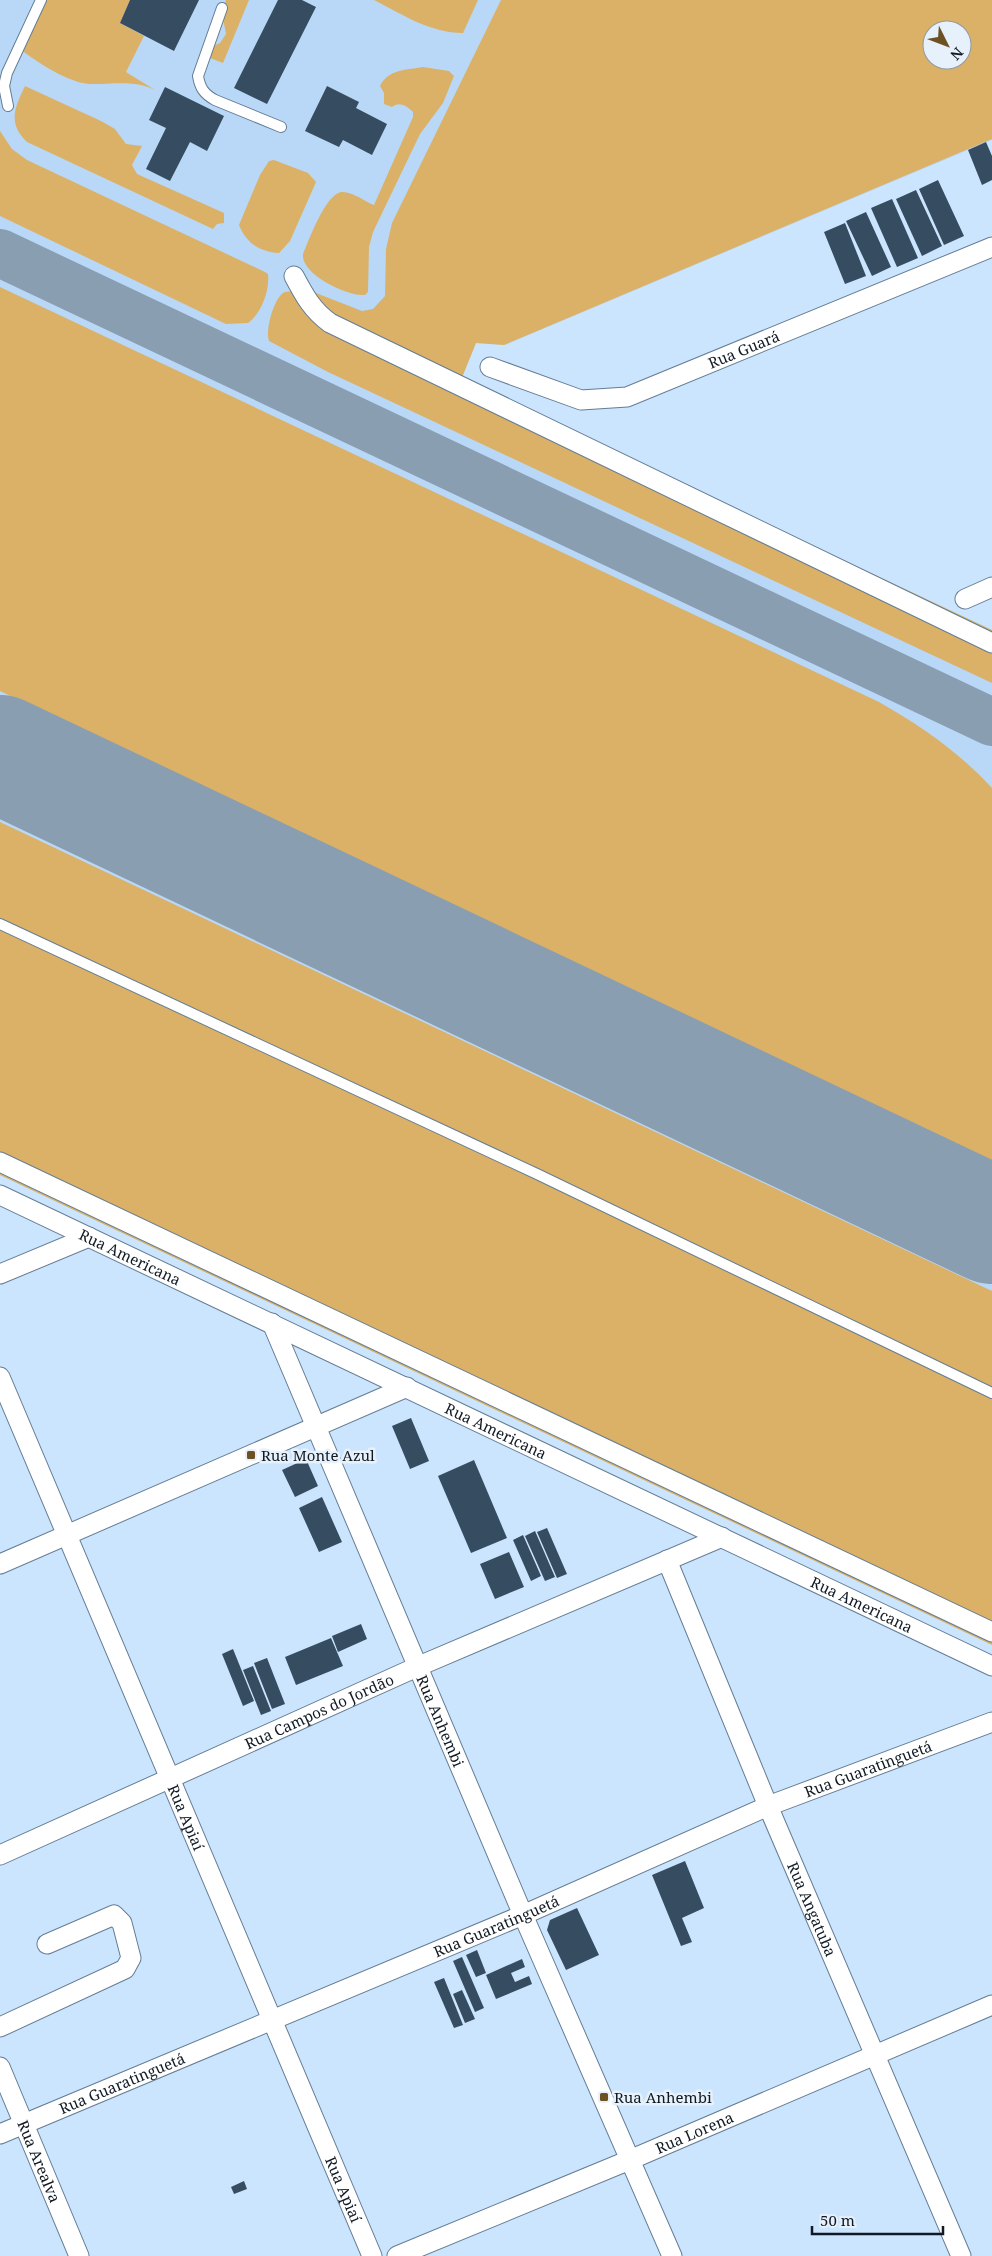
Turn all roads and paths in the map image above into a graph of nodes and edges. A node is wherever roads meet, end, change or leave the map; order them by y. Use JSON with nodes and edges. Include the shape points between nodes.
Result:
{"nodes":[{"id":1,"x":41,"y":0,"type":"edge"},
{"id":2,"x":222,"y":8,"type":"dead end"},
{"id":3,"x":8,"y":106,"type":"dead end"},
{"id":4,"x":281,"y":127,"type":"dead end"},
{"id":5,"x":992,"y":247,"type":"edge"},
{"id":6,"x":294,"y":276,"type":"dead end"},
{"id":7,"x":490,"y":367,"type":"dead end"},
{"id":8,"x":992,"y":587,"type":"edge"},
{"id":9,"x":965,"y":599,"type":"dead end"},
{"id":10,"x":992,"y":643,"type":"edge"},
{"id":11,"x":0,"y":924,"type":"edge"},
{"id":12,"x":0,"y":1162,"type":"edge"},
{"id":13,"x":0,"y":1195,"type":"edge"},
{"id":14,"x":89,"y":1236,"type":"junction"},
{"id":15,"x":0,"y":1274,"type":"edge"},
{"id":16,"x":272,"y":1323,"type":"junction"},
{"id":17,"x":0,"y":1377,"type":"edge"},
{"id":18,"x":407,"y":1387,"type":"junction"},
{"id":19,"x":992,"y":1393,"type":"edge"},
{"id":20,"x":316,"y":1426,"type":"junction"},
{"id":21,"x":68,"y":1535,"type":"junction"},
{"id":22,"x":722,"y":1537,"type":"junction"},
{"id":23,"x":668,"y":1560,"type":"junction"},
{"id":24,"x":0,"y":1564,"type":"edge"},
{"id":25,"x":992,"y":1632,"type":"edge"},
{"id":26,"x":419,"y":1666,"type":"junction"},
{"id":27,"x":992,"y":1666,"type":"edge"},
{"id":28,"x":992,"y":1722,"type":"edge"},
{"id":29,"x":171,"y":1778,"type":"junction"},
{"id":30,"x":768,"y":1806,"type":"junction"},
{"id":31,"x":0,"y":1855,"type":"edge"},
{"id":32,"x":523,"y":1915,"type":"junction"},
{"id":33,"x":47,"y":1944,"type":"dead end"},
{"id":34,"x":992,"y":2005,"type":"edge"},
{"id":35,"x":273,"y":2019,"type":"junction"},
{"id":36,"x":0,"y":2027,"type":"edge"},
{"id":37,"x":875,"y":2055,"type":"junction"},
{"id":38,"x":0,"y":2067,"type":"edge"},
{"id":39,"x":23,"y":2124,"type":"junction"},
{"id":40,"x":0,"y":2134,"type":"edge"},
{"id":41,"x":632,"y":2159,"type":"junction"},
{"id":42,"x":79,"y":2256,"type":"edge"},
{"id":43,"x":372,"y":2256,"type":"edge"},
{"id":44,"x":397,"y":2256,"type":"edge"},
{"id":45,"x":672,"y":2256,"type":"edge"},
{"id":46,"x":961,"y":2256,"type":"edge"}],
"edges":[{"from":1,"to":3,"type":"lane","via":[[7,73],[4,86]]},
{"from":2,"to":4,"type":"lane","via":[[198,76],[200,87],[215,100]]},
{"from":5,"to":7,"type":"street","name":"Rua Guará","via":[[627,397],[581,400]]},
{"from":6,"to":10,"type":"street","via":[[308,303],[330,323]]},
{"from":8,"to":9,"type":"street"},
{"from":11,"to":19,"type":"lane","via":[[554,1183]]},
{"from":12,"to":25,"type":"street"},
{"from":13,"to":14,"type":"street","name":"Rua Americana"},
{"from":14,"to":15,"type":"street"},
{"from":14,"to":16,"type":"street","name":"Rua Americana"},
{"from":16,"to":18,"type":"street","name":"Rua Americana"},
{"from":16,"to":20,"type":"street","name":"Rua Anhembi"},
{"from":17,"to":21,"type":"street","name":"Rua Apiaí"},
{"from":18,"to":20,"type":"street"},
{"from":18,"to":22,"type":"street","name":"Rua Americana"},
{"from":20,"to":21,"type":"street"},
{"from":20,"to":26,"type":"street","name":"Rua Anhembi"},
{"from":21,"to":24,"type":"street"},
{"from":21,"to":29,"type":"street","name":"Rua Apiaí"},
{"from":22,"to":23,"type":"street","name":"Rua Campos do Jordão"},
{"from":22,"to":27,"type":"street","name":"Rua Americana"},
{"from":23,"to":26,"type":"street","name":"Rua Campos do Jordão"},
{"from":23,"to":30,"type":"street","name":"Rua Angatuba"},
{"from":26,"to":29,"type":"street","name":"Rua Campos do Jordão"},
{"from":26,"to":32,"type":"street","name":"Rua Anhembi"},
{"from":28,"to":30,"type":"street","name":"Rua Guaratinguetá"},
{"from":29,"to":31,"type":"street","name":"Rua Campos do Jordão"},
{"from":29,"to":35,"type":"street","name":"Rua Apiaí"},
{"from":30,"to":32,"type":"street","name":"Rua Guaratinguetá"},
{"from":30,"to":37,"type":"street","name":"Rua Angatuba"},
{"from":32,"to":35,"type":"street","name":"Rua Guaratinguetá"},
{"from":32,"to":41,"type":"street","name":"Rua Anhembi"},
{"from":33,"to":36,"type":"street","via":[[114,1915],[122,1923],[131,1958],[125,1968]]},
{"from":34,"to":37,"type":"street","name":"Rua Lorena"},
{"from":35,"to":39,"type":"street","name":"Rua Guaratinguetá"},
{"from":35,"to":43,"type":"street","name":"Rua Apiaí"},
{"from":37,"to":41,"type":"street","name":"Rua Lorena"},
{"from":37,"to":46,"type":"street","name":"Rua Angatuba"},
{"from":38,"to":39,"type":"street","name":"Rua Arealva"},
{"from":39,"to":40,"type":"street","name":"Rua Guaratinguetá"},
{"from":39,"to":42,"type":"street","name":"Rua Arealva"},
{"from":41,"to":44,"type":"street","name":"Rua Lorena"},
{"from":41,"to":45,"type":"street","name":"Rua Anhembi"}]}
